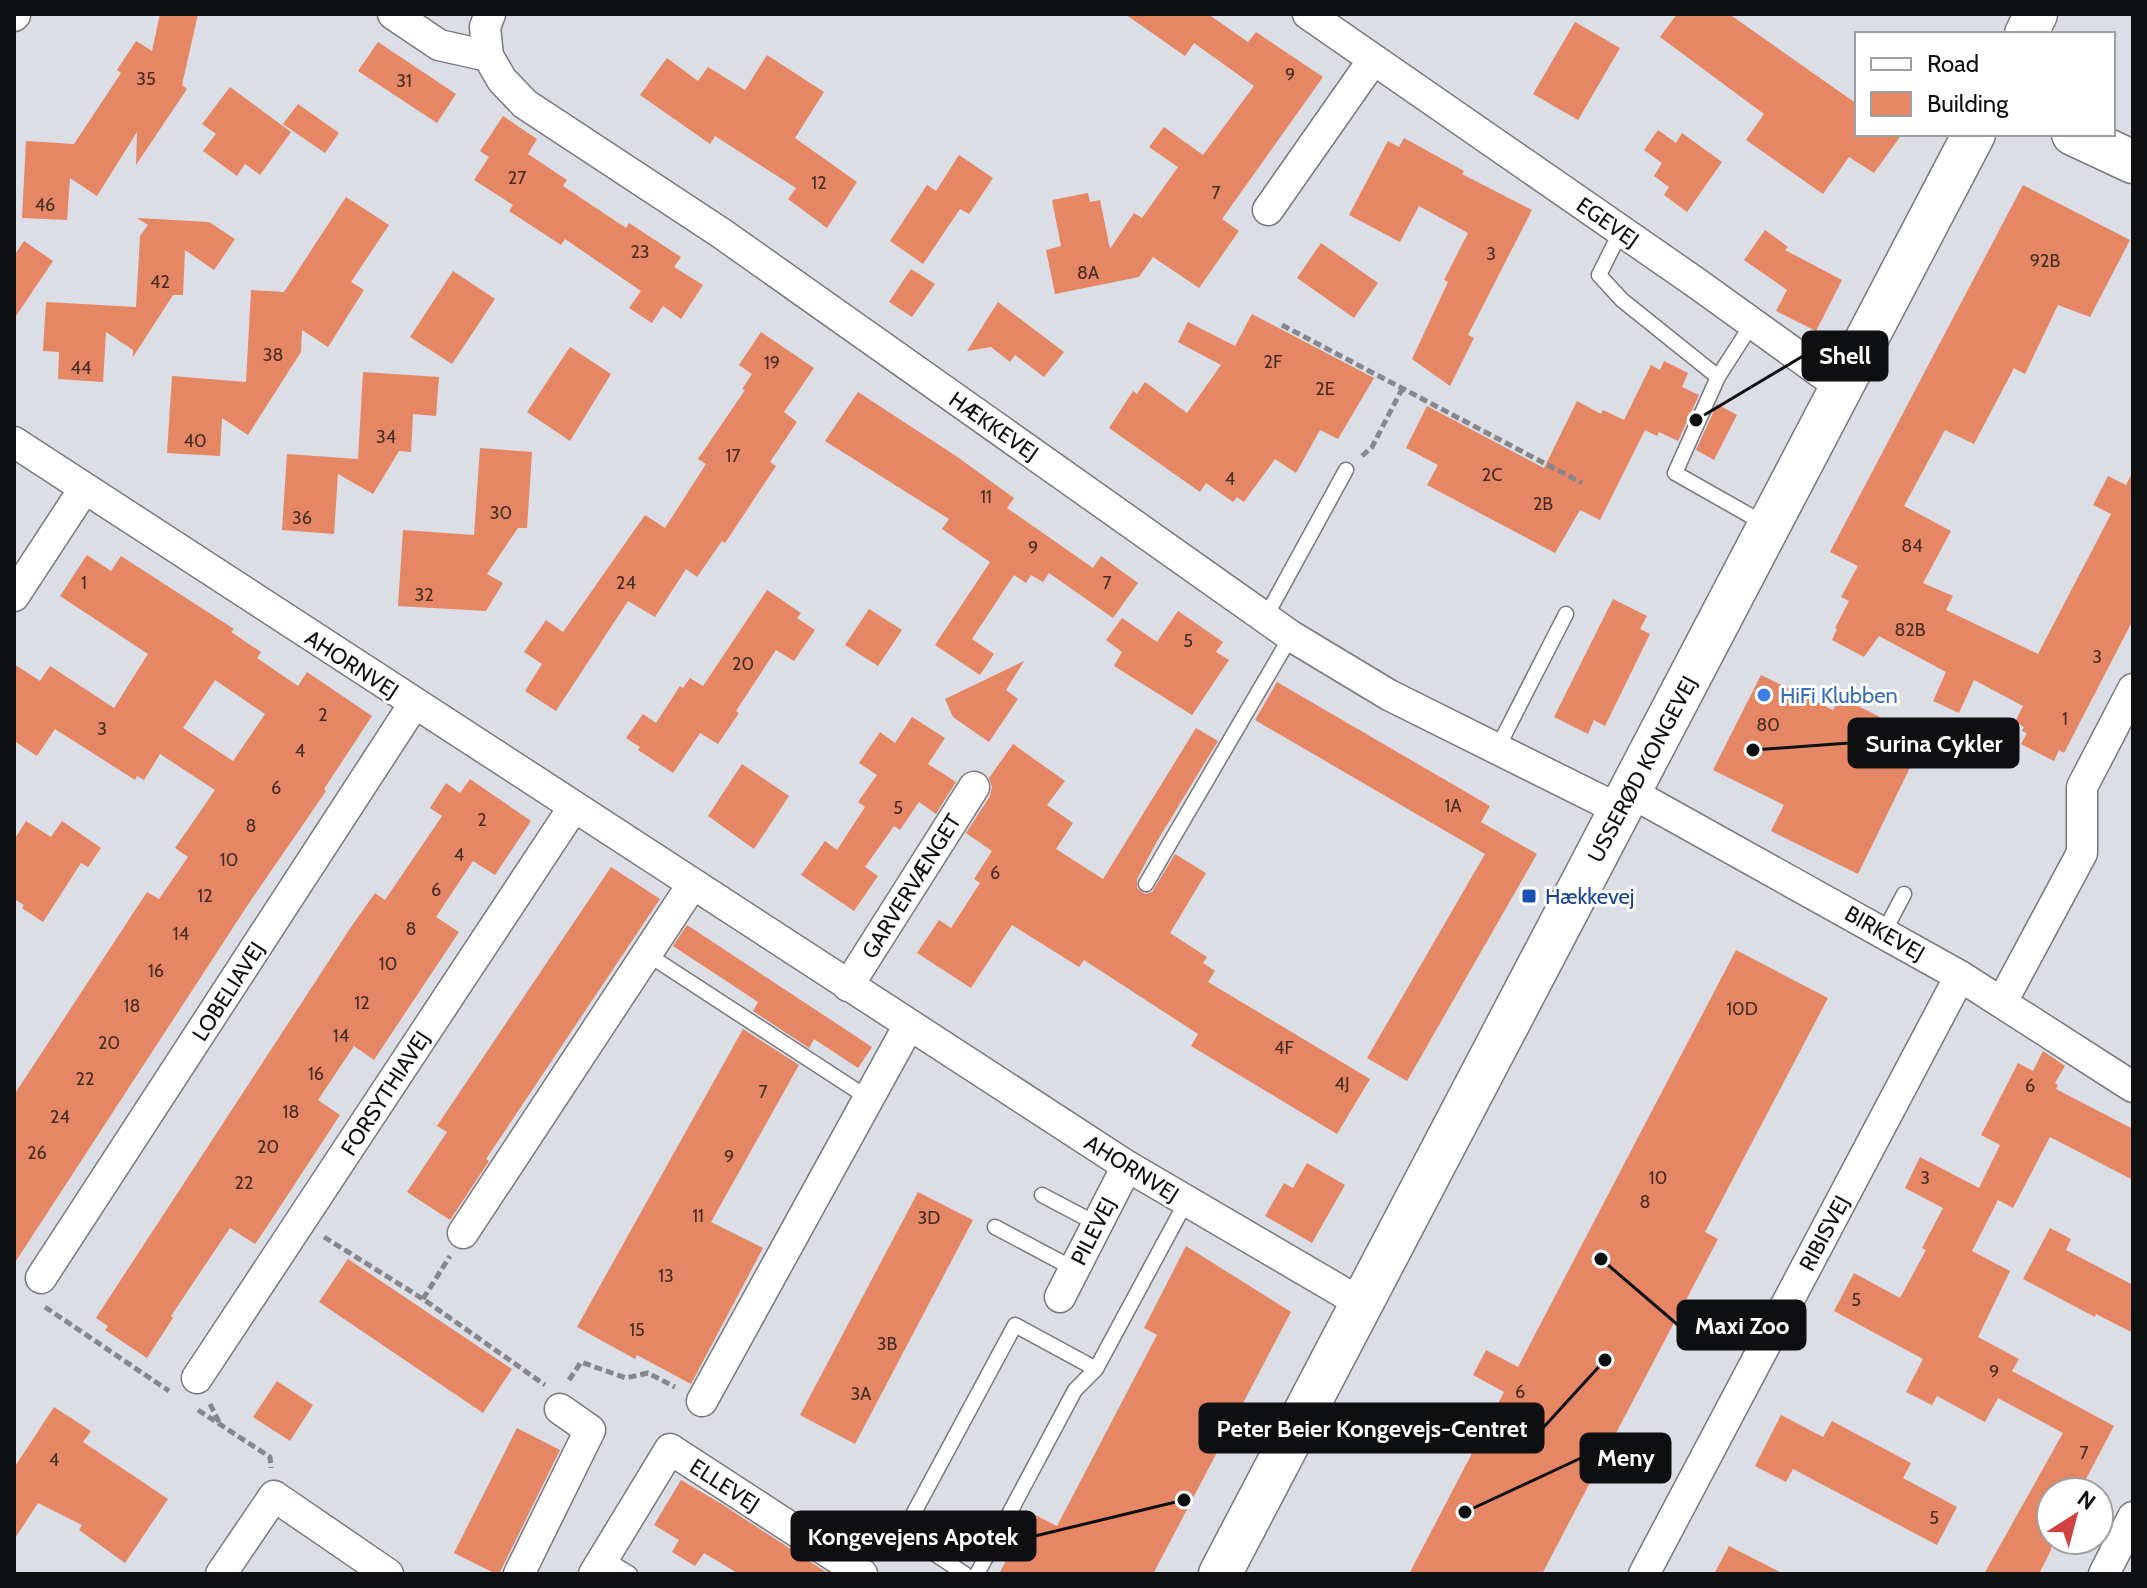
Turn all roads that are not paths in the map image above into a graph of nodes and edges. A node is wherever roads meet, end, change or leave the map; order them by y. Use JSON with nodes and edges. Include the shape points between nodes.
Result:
{"nodes":[{"id":1,"x":393,"y":14,"type":"edge"},
{"id":2,"x":490,"y":14,"type":"edge"},
{"id":3,"x":1308,"y":14,"type":"edge"},
{"id":4,"x":2036,"y":14,"type":"edge"},
{"id":5,"x":2027,"y":32,"type":"edge"},
{"id":6,"x":488,"y":56,"type":"junction"},
{"id":7,"x":1373,"y":60,"type":"junction"},
{"id":8,"x":1973,"y":136,"type":"edge"},
{"id":9,"x":2077,"y":136,"type":"edge"},
{"id":10,"x":2133,"y":162,"type":"edge"},
{"id":11,"x":1268,"y":210,"type":"dead end"},
{"id":12,"x":1621,"y":231,"type":"junction"},
{"id":13,"x":1752,"y":324,"type":"junction"},
{"id":14,"x":1718,"y":377,"type":"junction"},
{"id":15,"x":1841,"y":387,"type":"junction"},
{"id":16,"x":14,"y":442,"type":"edge"},
{"id":17,"x":1346,"y":470,"type":"road end"},
{"id":18,"x":84,"y":489,"type":"junction"},
{"id":19,"x":1769,"y":526,"type":"junction"},
{"id":20,"x":14,"y":596,"type":"edge"},
{"id":21,"x":1566,"y":614,"type":"dead end"},
{"id":22,"x":1265,"y":618,"type":"junction"},
{"id":23,"x":1291,"y":636,"type":"junction"},
{"id":24,"x":2133,"y":689,"type":"edge"},
{"id":25,"x":414,"y":704,"type":"junction"},
{"id":26,"x":1497,"y":749,"type":"junction"},
{"id":27,"x":974,"y":787,"type":"dead end"},
{"id":28,"x":1625,"y":801,"type":"junction"},
{"id":29,"x":573,"y":808,"type":"junction"},
{"id":30,"x":1146,"y":884,"type":"dead end"},
{"id":31,"x":692,"y":885,"type":"junction"},
{"id":32,"x":1904,"y":894,"type":"dead end"},
{"id":33,"x":1884,"y":932,"type":"junction"},
{"id":34,"x":647,"y":954,"type":"junction"},
{"id":35,"x":1960,"y":976,"type":"junction"},
{"id":36,"x":848,"y":986,"type":"junction"},
{"id":37,"x":2002,"y":1002,"type":"junction"},
{"id":38,"x":909,"y":1025,"type":"junction"},
{"id":39,"x":2133,"y":1087,"type":"edge"},
{"id":40,"x":868,"y":1098,"type":"junction"},
{"id":41,"x":1127,"y":1166,"type":"junction"},
{"id":42,"x":1042,"y":1195,"type":"dead end"},
{"id":43,"x":1186,"y":1202,"type":"junction"},
{"id":44,"x":1097,"y":1224,"type":"junction"},
{"id":45,"x":995,"y":1227,"type":"dead end"},
{"id":46,"x":463,"y":1233,"type":"road end"},
{"id":47,"x":1074,"y":1269,"type":"junction"},
{"id":48,"x":38,"y":1290,"type":"road end"},
{"id":49,"x":1060,"y":1297,"type":"dead end"},
{"id":50,"x":1361,"y":1303,"type":"junction"},
{"id":51,"x":1096,"y":1369,"type":"junction"},
{"id":52,"x":184,"y":1385,"type":"road end"},
{"id":53,"x":702,"y":1401,"type":"road end"},
{"id":54,"x":559,"y":1402,"type":"road end"},
{"id":55,"x":2133,"y":1517,"type":"edge"},
{"id":56,"x":599,"y":1566,"type":"edge"},
{"id":57,"x":221,"y":1574,"type":"edge"},
{"id":58,"x":388,"y":1574,"type":"edge"},
{"id":59,"x":519,"y":1574,"type":"edge"},
{"id":60,"x":630,"y":1574,"type":"edge"},
{"id":61,"x":862,"y":1574,"type":"edge"},
{"id":62,"x":965,"y":1574,"type":"edge"},
{"id":63,"x":977,"y":1574,"type":"edge"},
{"id":64,"x":1220,"y":1574,"type":"edge"},
{"id":65,"x":1644,"y":1574,"type":"edge"},
{"id":66,"x":2104,"y":1574,"type":"edge"}],
"edges":[{"from":1,"to":6,"type":"street","via":[[439,45]]},
{"from":2,"to":6,"type":"street","via":[[485,27]]},
{"from":3,"to":7,"type":"street","name":"EGEVEJ"},
{"from":4,"to":5,"type":"main road"},
{"from":6,"to":22,"type":"street","name":"HÆKKEVEJ","via":[[525,104],[721,233]]},
{"from":7,"to":11,"type":"street"},
{"from":7,"to":12,"type":"street","name":"EGEVEJ"},
{"from":8,"to":15,"type":"main road","name":"USSERØD KONGEVEJ"},
{"from":9,"to":10,"type":"main road"},
{"from":12,"to":13,"type":"street","name":"EGEVEJ"},
{"from":12,"to":14,"type":"lane","via":[[1599,275],[1622,300]]},
{"from":13,"to":14,"type":"lane"},
{"from":13,"to":15,"type":"street","name":"EGEVEJ"},
{"from":14,"to":19,"type":"lane","via":[[1675,473]]},
{"from":15,"to":19,"type":"main road","name":"USSERØD KONGEVEJ"},
{"from":16,"to":18,"type":"street","name":"AHORNVEJ"},
{"from":17,"to":22,"type":"lane"},
{"from":18,"to":20,"type":"street"},
{"from":18,"to":25,"type":"street","name":"AHORNVEJ"},
{"from":19,"to":28,"type":"main road","name":"USSERØD KONGEVEJ"},
{"from":21,"to":26,"type":"lane"},
{"from":22,"to":23,"type":"street","name":"HÆKKEVEJ"},
{"from":23,"to":26,"type":"street","name":"HÆKKEVEJ","via":[[1389,695]]},
{"from":23,"to":30,"type":"lane"},
{"from":24,"to":37,"type":"street","via":[[2082,787],[2082,853]]},
{"from":25,"to":29,"type":"street","name":"AHORNVEJ"},
{"from":25,"to":48,"type":"street","name":"LOBELIAVEJ"},
{"from":26,"to":28,"type":"street","name":"HÆKKEVEJ"},
{"from":27,"to":36,"type":"street","name":"GARVERVÆNGET"},
{"from":28,"to":33,"type":"street","name":"BIRKEVEJ"},
{"from":28,"to":50,"type":"main road","name":"USSERØD KONGEVEJ"},
{"from":29,"to":31,"type":"street","name":"AHORNVEJ"},
{"from":29,"to":52,"type":"street","name":"FORSYTHIAVEJ","via":[[298,1225]]},
{"from":31,"to":34,"type":"street"},
{"from":31,"to":36,"type":"street","name":"AHORNVEJ"},
{"from":32,"to":33,"type":"lane"},
{"from":33,"to":35,"type":"street","name":"BIRKEVEJ"},
{"from":34,"to":40,"type":"lane"},
{"from":34,"to":46,"type":"street"},
{"from":35,"to":37,"type":"street","name":"BIRKEVEJ"},
{"from":35,"to":65,"type":"street","name":"RIBISVEJ"},
{"from":36,"to":38,"type":"street","name":"AHORNVEJ"},
{"from":37,"to":39,"type":"street","name":"BIRKEVEJ"},
{"from":38,"to":40,"type":"street"},
{"from":38,"to":41,"type":"street","name":"AHORNVEJ"},
{"from":40,"to":53,"type":"street"},
{"from":41,"to":43,"type":"street","name":"AHORNVEJ"},
{"from":41,"to":44,"type":"street","name":"PILEVEJ"},
{"from":42,"to":44,"type":"lane"},
{"from":43,"to":50,"type":"street","name":"AHORNVEJ"},
{"from":43,"to":51,"type":"lane"},
{"from":44,"to":47,"type":"street","name":"PILEVEJ"},
{"from":45,"to":47,"type":"lane"},
{"from":47,"to":49,"type":"street","name":"PILEVEJ"},
{"from":50,"to":64,"type":"main road","name":"USSERØD KONGEVEJ"},
{"from":51,"to":62,"type":"lane","via":[[1015,1325],[903,1533]]},
{"from":51,"to":63,"type":"lane","via":[[1075,1390]]},
{"from":54,"to":59,"type":"street","via":[[590,1430]]},
{"from":55,"to":66,"type":"street"},
{"from":56,"to":60,"type":"lane"},
{"from":56,"to":61,"type":"street","name":"ELLEVEJ","via":[[670,1449]]},
{"from":57,"to":58,"type":"street","via":[[274,1496]]}]}
